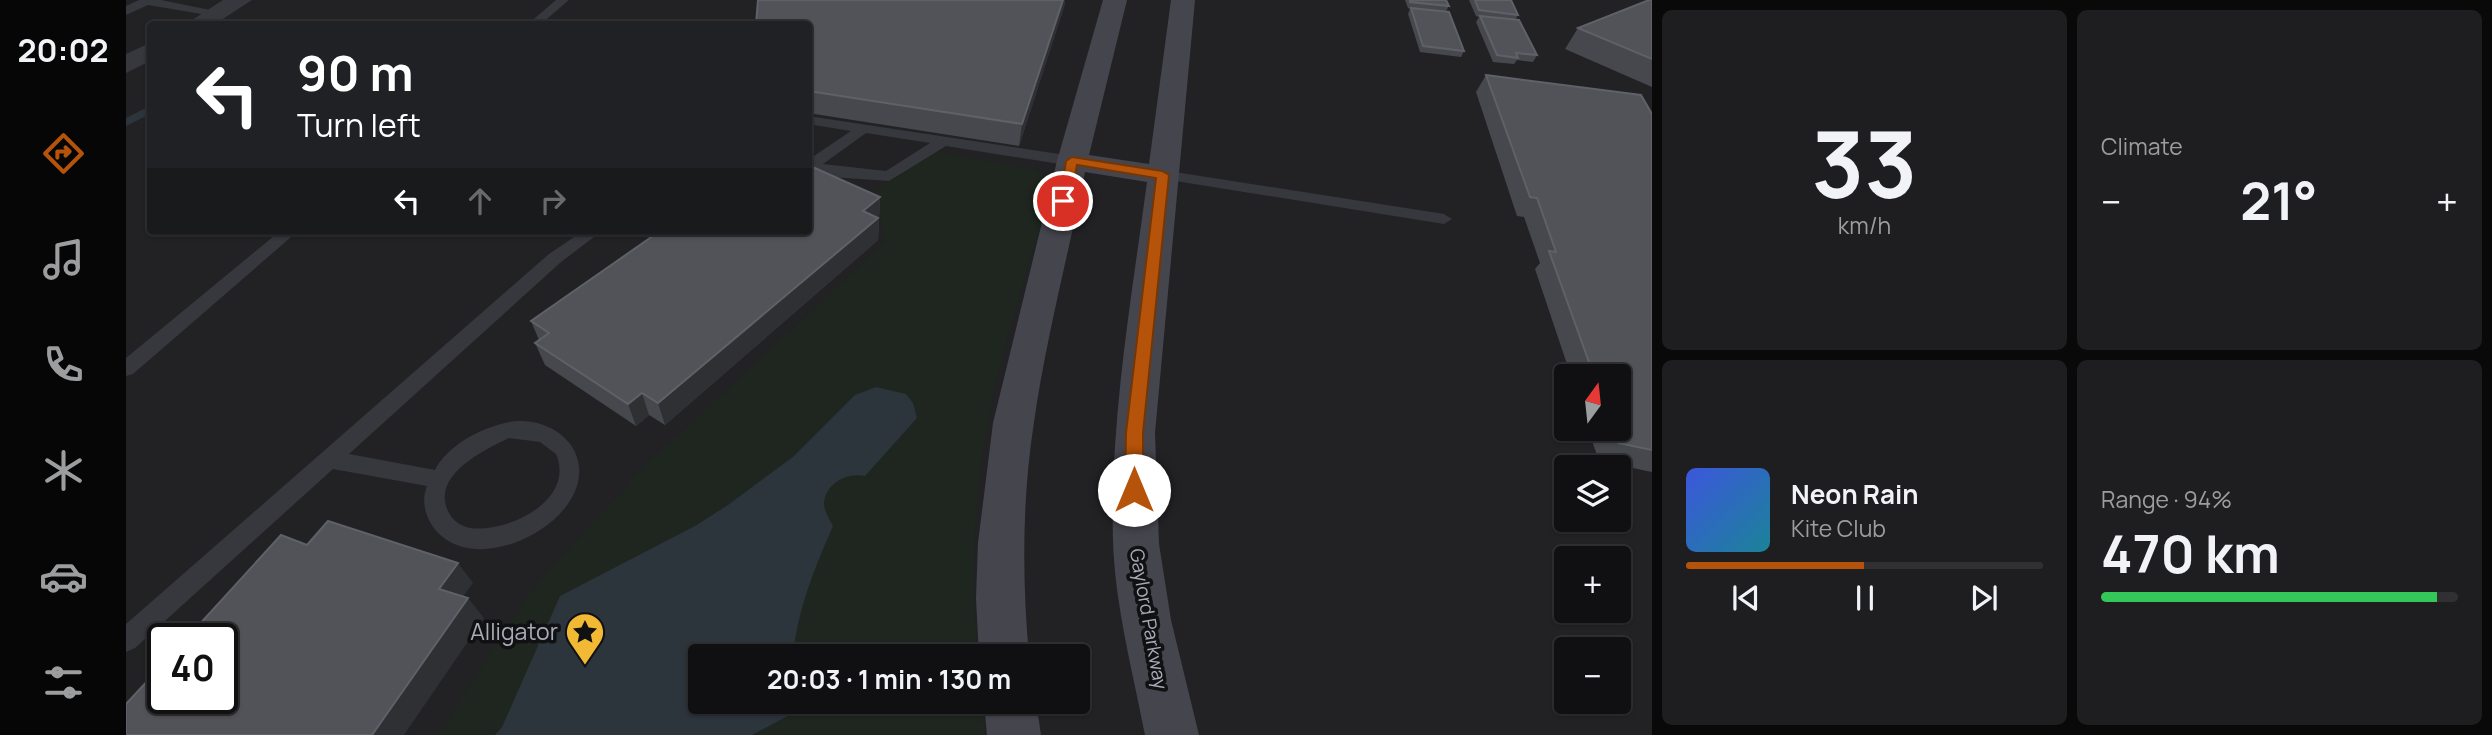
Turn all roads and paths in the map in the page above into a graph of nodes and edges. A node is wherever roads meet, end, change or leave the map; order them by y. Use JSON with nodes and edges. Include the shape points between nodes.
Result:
{"nodes":[{"id":1,"x":240,"y":0,"type":"edge"},
{"id":2,"x":563,"y":0,"type":"edge"},
{"id":3,"x":1115,"y":0,"type":"edge"},
{"id":4,"x":1183,"y":0,"type":"edge"},
{"id":5,"x":147,"y":1,"type":"edge"},
{"id":6,"x":126,"y":11,"type":"edge"},
{"id":7,"x":207,"y":21,"type":"edge"},
{"id":8,"x":538,"y":21,"type":"edge"},
{"id":9,"x":812,"y":121,"type":"edge"},
{"id":10,"x":863,"y":129,"type":"junction"},
{"id":11,"x":941,"y":143,"type":"junction"},
{"id":12,"x":1072,"y":161,"type":"junction"},
{"id":13,"x":812,"y":164,"type":"edge"},
{"id":14,"x":812,"y":166,"type":"edge"},
{"id":15,"x":1162,"y":175,"type":"junction"},
{"id":16,"x":1444,"y":219,"type":"dead end"},
{"id":17,"x":285,"y":235,"type":"edge"},
{"id":18,"x":588,"y":235,"type":"edge"},
{"id":19,"x":126,"y":369,"type":"edge"},
{"id":20,"x":326,"y":459,"type":"junction"},
{"id":21,"x":438,"y":479,"type":"junction"},
{"id":22,"x":126,"y":640,"type":"edge"},
{"id":23,"x":1003,"y":644,"type":"edge"},
{"id":24,"x":1011,"y":714,"type":"edge"},
{"id":25,"x":1014,"y":735,"type":"edge"},
{"id":26,"x":1172,"y":735,"type":"edge"}],
"edges":[{"from":1,"to":7,"type":"street"},
{"from":2,"to":8,"type":"lane"},
{"from":3,"to":12,"type":"street"},
{"from":4,"to":15,"type":"street","name":"Gaylord Parkway"},
{"from":5,"to":6,"type":"lane"},
{"from":5,"to":7,"type":"lane"},
{"from":9,"to":10,"type":"lane"},
{"from":10,"to":11,"type":"lane"},
{"from":10,"to":13,"type":"lane"},
{"from":11,"to":12,"type":"lane"},
{"from":11,"to":14,"type":"lane","via":[[889,176],[832,172]]},
{"from":12,"to":15,"type":"street"},
{"from":12,"to":23,"type":"street","via":[[1007,463],[1000,598]]},
{"from":15,"to":16,"type":"lane"},
{"from":15,"to":26,"type":"street","name":"Gaylord Parkway","via":[[1134,433],[1134,490],[1147,620]]},
{"from":17,"to":19,"type":"lane"},
{"from":18,"to":20,"type":"lane","via":[[555,258]]},
{"from":20,"to":21,"type":"lane"},
{"from":20,"to":22,"type":"lane"},
{"from":21,"to":21,"type":"lane","via":[[432,498],[435,515],[446,529],[464,537],[487,539],[534,523],[553,507],[570,472],[560,443],[545,434],[507,430],[466,448]]},
{"from":24,"to":25,"type":"street"}]}
